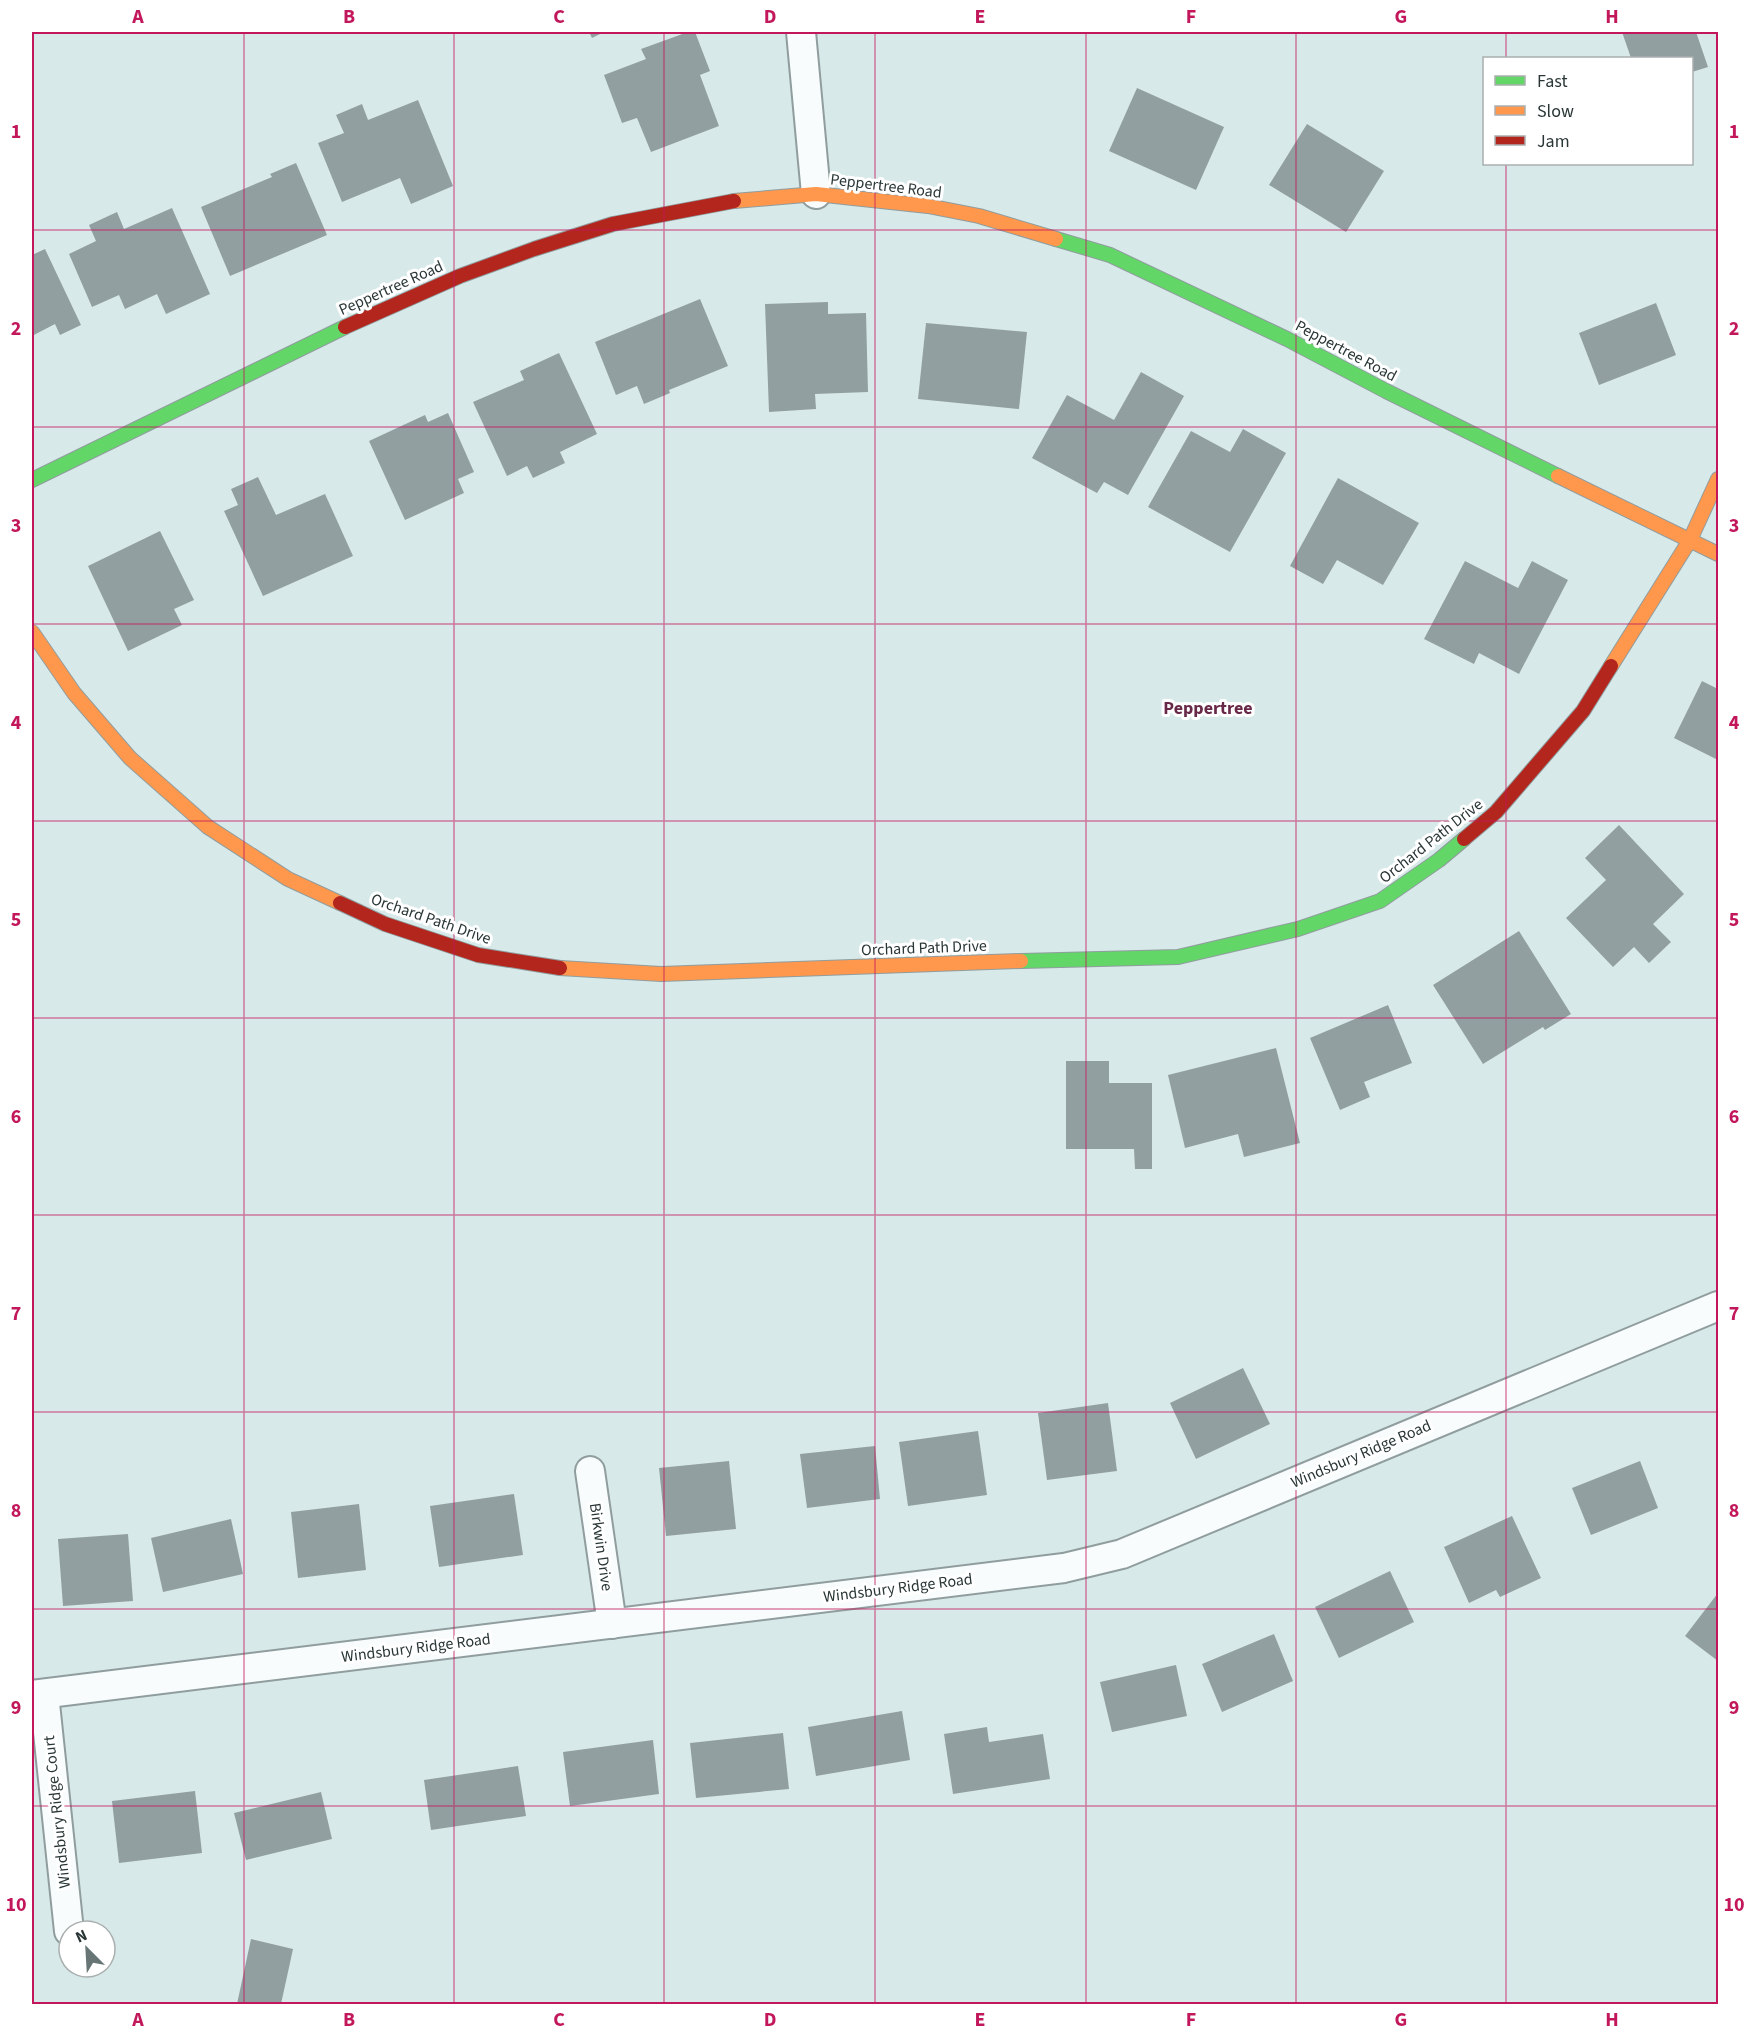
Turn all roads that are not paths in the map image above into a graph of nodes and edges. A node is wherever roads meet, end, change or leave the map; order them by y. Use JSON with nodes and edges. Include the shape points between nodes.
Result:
{"nodes":[{"id":1,"x":801,"y":32,"type":"edge"},
{"id":2,"x":816,"y":194,"type":"junction"},
{"id":3,"x":1719,"y":479,"type":"edge"},
{"id":4,"x":32,"y":480,"type":"edge"},
{"id":5,"x":1690,"y":540,"type":"junction"},
{"id":6,"x":1719,"y":554,"type":"edge"},
{"id":7,"x":32,"y":632,"type":"edge"},
{"id":8,"x":1719,"y":1306,"type":"edge"},
{"id":9,"x":590,"y":1471,"type":"dead end"},
{"id":10,"x":612,"y":1624,"type":"junction"},
{"id":11,"x":38,"y":1694,"type":"edge"},
{"id":12,"x":67,"y":1919,"type":"edge"}],
"edges":[{"from":1,"to":2,"type":"street"},
{"from":2,"to":4,"type":"street","name":"Peppertree Road","via":[[730,201],[613,224],[460,276],[329,334]]},
{"from":2,"to":5,"type":"street","name":"Peppertree Road","via":[[928,206],[979,216],[1110,255]]},
{"from":3,"to":5,"type":"street","name":"Orchard Path Drive"},
{"from":5,"to":6,"type":"street","name":"Peppertree Road"},
{"from":5,"to":7,"type":"street","name":"Orchard Path Drive","via":[[1583,711],[1496,812],[1439,860],[1380,901],[1298,929],[1178,957],[661,974],[575,970],[478,955],[385,924],[288,879],[208,827],[130,758],[74,693]]},
{"from":8,"to":10,"type":"street","name":"Windsbury Ridge Road","via":[[1122,1554],[1064,1568]]},
{"from":9,"to":10,"type":"street","name":"Birkwin Drive"},
{"from":10,"to":11,"type":"street","name":"Windsbury Ridge Road"},
{"from":11,"to":12,"type":"street","name":"Windsbury Ridge Court"}]}
